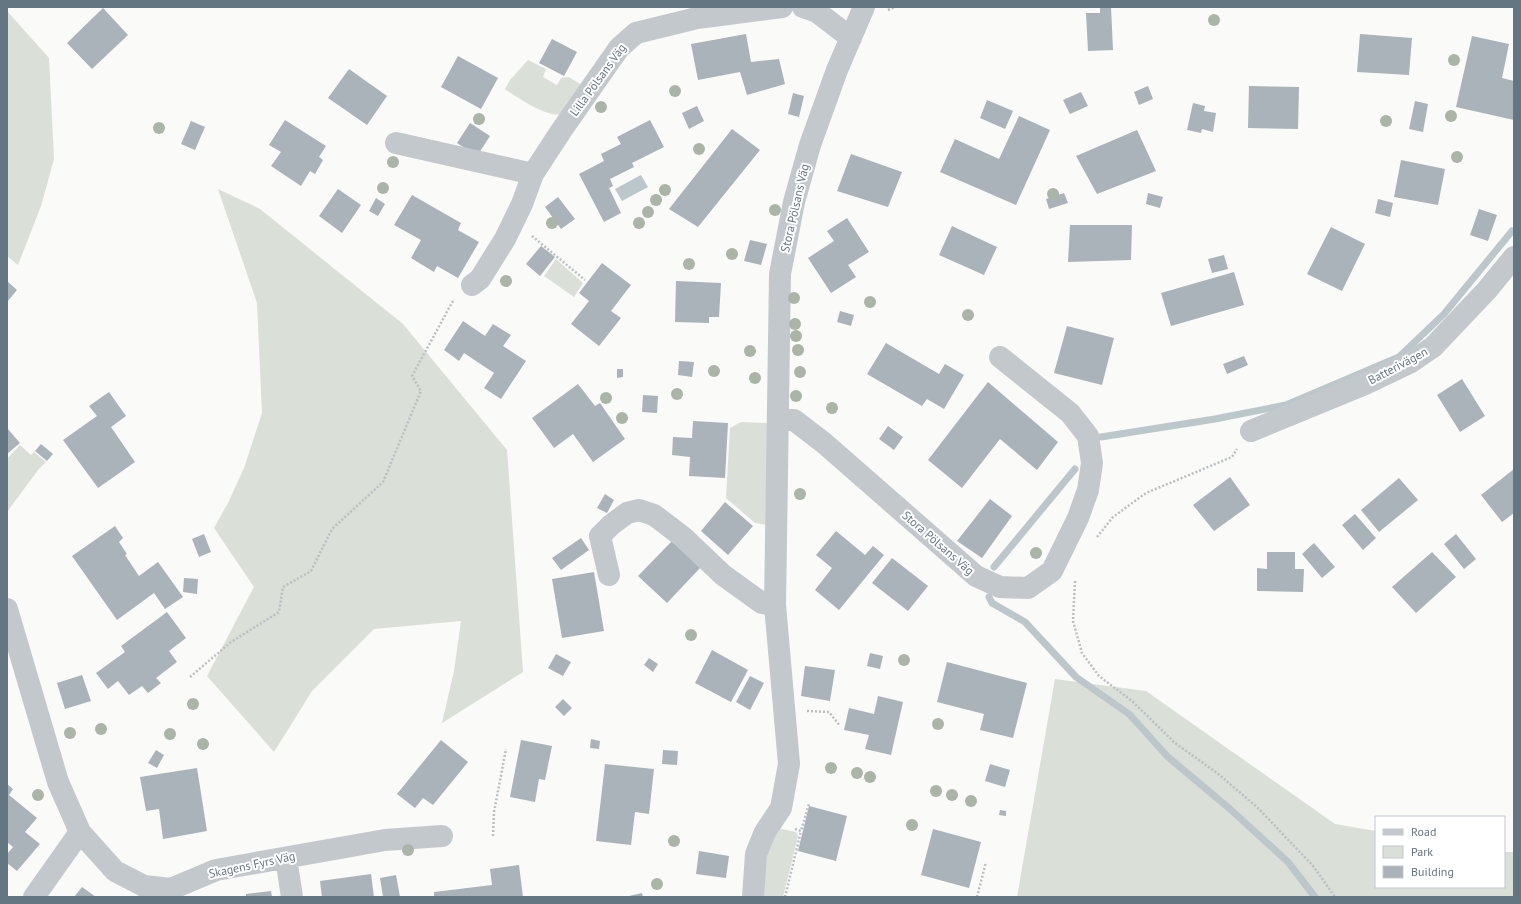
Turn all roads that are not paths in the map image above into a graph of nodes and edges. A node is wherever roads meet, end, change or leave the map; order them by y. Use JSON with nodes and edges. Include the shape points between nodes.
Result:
{"nodes":[{"id":1,"x":782,"y":7,"type":"edge"},
{"id":2,"x":803,"y":7,"type":"edge"},
{"id":3,"x":864,"y":7,"type":"edge"},
{"id":4,"x":852,"y":38,"type":"junction"},
{"id":5,"x":396,"y":143,"type":"dead end"},
{"id":6,"x":533,"y":174,"type":"junction"},
{"id":7,"x":1514,"y":256,"type":"edge"},
{"id":8,"x":472,"y":285,"type":"road end"},
{"id":9,"x":1000,"y":357,"type":"dead end"},
{"id":10,"x":778,"y":420,"type":"junction"},
{"id":11,"x":1251,"y":430,"type":"road end"},
{"id":12,"x":609,"y":575,"type":"dead end"},
{"id":13,"x":775,"y":605,"type":"junction"},
{"id":14,"x":7,"y":609,"type":"edge"},
{"id":15,"x":80,"y":832,"type":"junction"},
{"id":16,"x":442,"y":836,"type":"dead end"},
{"id":17,"x":286,"y":858,"type":"junction"},
{"id":18,"x":34,"y":897,"type":"edge"},
{"id":19,"x":292,"y":897,"type":"edge"},
{"id":20,"x":753,"y":897,"type":"edge"}],
"edges":[{"from":1,"to":6,"type":"street","name":"Lilla Pölsans Väg","via":[[697,18],[636,33],[619,48]]},
{"from":2,"to":4,"type":"street","via":[[817,12]]},
{"from":3,"to":4,"type":"street","name":"Stora Pölsans Väg"},
{"from":4,"to":10,"type":"street","name":"Stora Pölsans Väg","via":[[837,70],[810,145],[791,216],[780,274]]},
{"from":5,"to":6,"type":"street"},
{"from":6,"to":8,"type":"street","name":"Lilla Pölsans Väg","via":[[505,239],[480,279]]},
{"from":7,"to":11,"type":"street","name":"Batterivägen","via":[[1487,290],[1432,347],[1411,362],[1365,384]]},
{"from":9,"to":10,"type":"street","name":"Stora Pölsans Väg","via":[[1070,413],[1088,436],[1092,463],[1088,490],[1078,518],[1052,571],[1028,588],[1000,587],[976,576],[824,443],[794,420]]},
{"from":10,"to":13,"type":"street","name":"Stora Pölsans Väg"},
{"from":12,"to":13,"type":"street","via":[[600,536],[627,513],[639,510],[654,514],[723,575],[762,603]]},
{"from":13,"to":20,"type":"street","name":"Stora Pölsans Väg","via":[[789,764],[781,808],[765,832],[756,854]]},
{"from":14,"to":15,"type":"street","name":"Skagens Fyrs Väg","via":[[58,782]]},
{"from":15,"to":17,"type":"street","name":"Skagens Fyrs Väg","via":[[115,871],[144,886],[171,889],[216,870]]},
{"from":15,"to":18,"type":"street"},
{"from":16,"to":17,"type":"street","name":"Skagens Fyrs Väg","via":[[385,840]]},
{"from":17,"to":19,"type":"street"}]}
